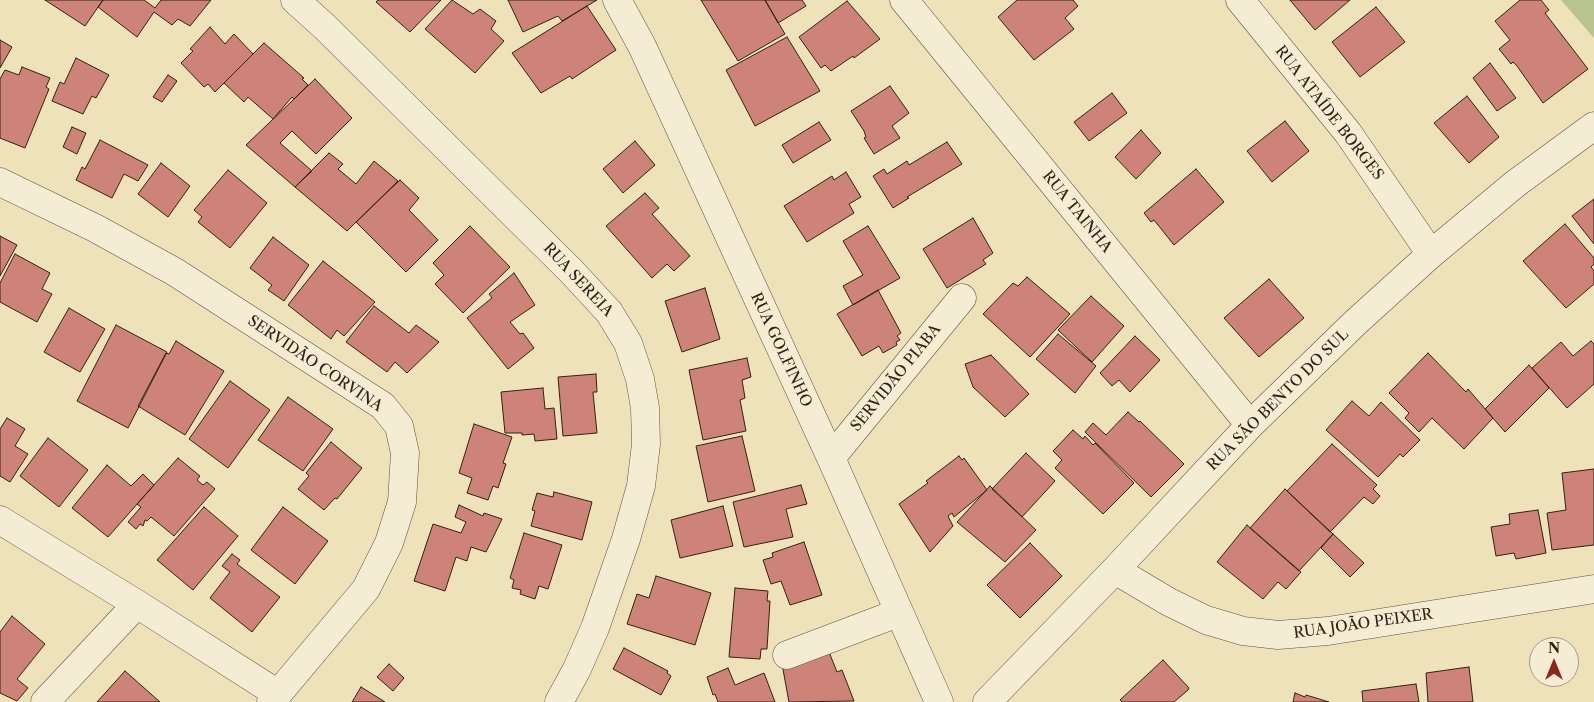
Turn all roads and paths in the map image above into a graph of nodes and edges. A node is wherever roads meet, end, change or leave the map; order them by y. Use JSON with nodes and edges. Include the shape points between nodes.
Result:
{"nodes":[{"id":1,"x":295,"y":0,"type":"edge"},
{"id":2,"x":617,"y":0,"type":"edge"},
{"id":3,"x":904,"y":0,"type":"edge"},
{"id":4,"x":1241,"y":0,"type":"edge"},
{"id":5,"x":1594,"y":126,"type":"edge"},
{"id":6,"x":0,"y":182,"type":"edge"},
{"id":7,"x":1431,"y":254,"type":"junction"},
{"id":8,"x":962,"y":298,"type":"dead end"},
{"id":9,"x":1250,"y":425,"type":"junction"},
{"id":10,"x":831,"y":458,"type":"junction"},
{"id":11,"x":0,"y":520,"type":"edge"},
{"id":12,"x":1115,"y":570,"type":"junction"},
{"id":13,"x":1594,"y":590,"type":"edge"},
{"id":14,"x":137,"y":604,"type":"junction"},
{"id":15,"x":898,"y":613,"type":"junction"},
{"id":16,"x":787,"y":655,"type":"dead end"},
{"id":17,"x":275,"y":698,"type":"edge"},
{"id":18,"x":45,"y":702,"type":"edge"},
{"id":19,"x":559,"y":702,"type":"edge"},
{"id":20,"x":939,"y":702,"type":"edge"},
{"id":21,"x":987,"y":702,"type":"edge"}],
"edges":[{"from":1,"to":19,"type":"street","name":"RUA SEREIA","via":[[572,272],[609,312],[628,343],[640,379],[645,408],[646,444],[641,486],[595,628]]},
{"from":2,"to":10,"type":"street","name":"RUA GOLFINHO","via":[[642,46]]},
{"from":3,"to":9,"type":"street","name":"RUA TAINHA"},
{"from":4,"to":7,"type":"street","name":"RUA ATAÍDE BORGES","via":[[1348,133]]},
{"from":5,"to":7,"type":"street","name":"RUA SÃO BENTO DO SUL","via":[[1515,184]]},
{"from":6,"to":17,"type":"street","name":"SERVIDÃO CORVINA","via":[[95,228],[174,272],[383,406],[399,426],[405,453],[402,502],[389,543],[366,589]]},
{"from":7,"to":9,"type":"street","name":"RUA SÃO BENTO DO SUL"},
{"from":8,"to":10,"type":"street","name":"SERVIDÃO PIABA"},
{"from":9,"to":12,"type":"street","name":"RUA SÃO BENTO DO SUL"},
{"from":10,"to":15,"type":"street","name":"RUA GOLFINHO"},
{"from":11,"to":14,"type":"street"},
{"from":12,"to":13,"type":"street","name":"RUA JOÃO PEIXER","via":[[1206,620],[1243,631],[1278,634],[1328,631]]},
{"from":12,"to":21,"type":"street","name":"RUA SÃO BENTO DO SUL"},
{"from":14,"to":17,"type":"street"},
{"from":14,"to":18,"type":"street"},
{"from":15,"to":16,"type":"street"},
{"from":15,"to":20,"type":"street","name":"RUA GOLFINHO"}]}
